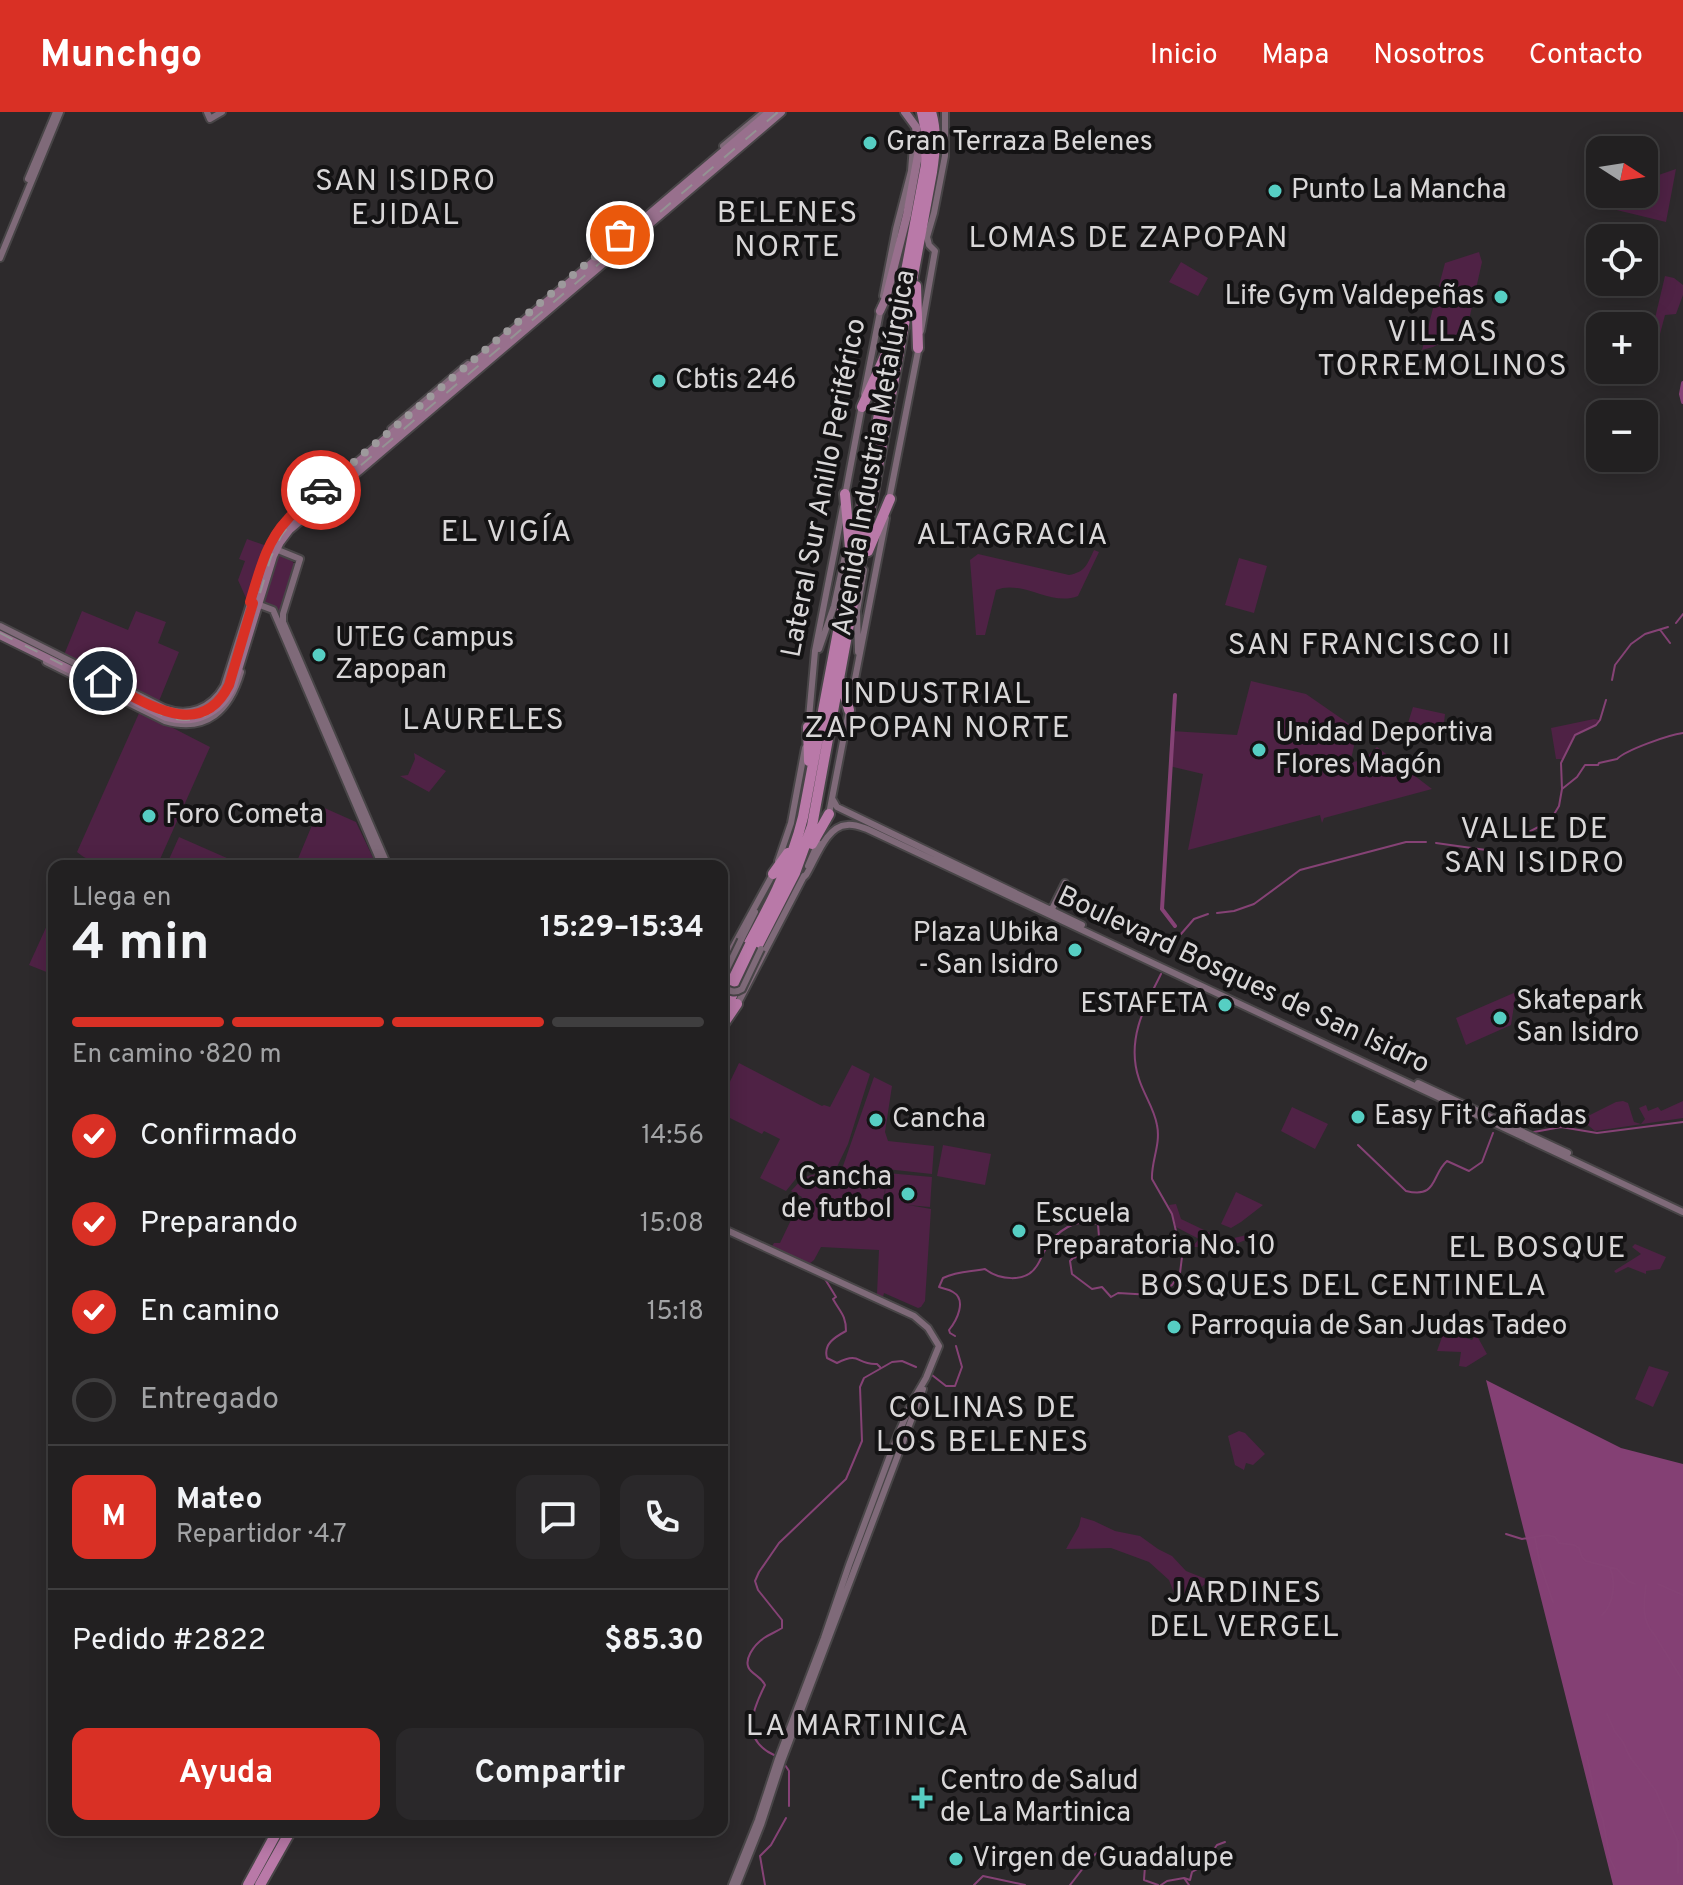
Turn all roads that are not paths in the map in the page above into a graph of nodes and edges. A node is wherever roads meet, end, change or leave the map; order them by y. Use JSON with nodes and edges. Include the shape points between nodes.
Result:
{"nodes":[{"id":1,"x":58,"y":112,"type":"edge"},
{"id":2,"x":222,"y":112,"type":"edge"},
{"id":3,"x":764,"y":112,"type":"edge"},
{"id":4,"x":770,"y":112,"type":"edge"},
{"id":5,"x":784,"y":112,"type":"edge"},
{"id":6,"x":905,"y":112,"type":"edge"},
{"id":7,"x":922,"y":112,"type":"edge"},
{"id":8,"x":931,"y":112,"type":"edge"},
{"id":9,"x":943,"y":112,"type":"edge"},
{"id":10,"x":208,"y":116,"type":"edge"},
{"id":11,"x":932,"y":172,"type":"junction"},
{"id":12,"x":699,"y":180,"type":"junction"},
{"id":13,"x":688,"y":187,"type":"junction"},
{"id":14,"x":937,"y":198,"type":"junction"},
{"id":15,"x":919,"y":239,"type":"junction"},
{"id":16,"x":618,"y":241,"type":"junction"},
{"id":17,"x":608,"y":246,"type":"junction"},
{"id":18,"x":0,"y":247,"type":"edge"},
{"id":19,"x":0,"y":258,"type":"edge"},
{"id":20,"x":908,"y":261,"type":"junction"},
{"id":21,"x":880,"y":311,"type":"joint"},
{"id":22,"x":918,"y":348,"type":"junction"},
{"id":23,"x":862,"y":407,"type":"junction"},
{"id":24,"x":845,"y":494,"type":"junction"},
{"id":25,"x":890,"y":499,"type":"junction"},
{"id":26,"x":274,"y":548,"type":"junction"},
{"id":27,"x":855,"y":564,"type":"junction"},
{"id":28,"x":255,"y":604,"type":"junction"},
{"id":29,"x":0,"y":632,"type":"edge"},
{"id":30,"x":858,"y":667,"type":"junction"},
{"id":31,"x":813,"y":672,"type":"junction"},
{"id":32,"x":841,"y":675,"type":"junction"},
{"id":33,"x":849,"y":710,"type":"junction"},
{"id":34,"x":808,"y":727,"type":"junction"},
{"id":35,"x":348,"y":788,"type":"junction"},
{"id":36,"x":808,"y":793,"type":"junction"},
{"id":37,"x":832,"y":798,"type":"junction"},
{"id":38,"x":359,"y":800,"type":"junction"},
{"id":39,"x":363,"y":809,"type":"junction"},
{"id":40,"x":372,"y":813,"type":"dead end"},
{"id":41,"x":829,"y":814,"type":"joint"},
{"id":42,"x":372,"y":830,"type":"junction"},
{"id":43,"x":797,"y":842,"type":"junction"},
{"id":44,"x":380,"y":860,"type":"edge"},
{"id":45,"x":385,"y":860,"type":"edge"},
{"id":46,"x":951,"y":866,"type":"junction"},
{"id":47,"x":773,"y":874,"type":"junction"},
{"id":48,"x":799,"y":876,"type":"junction"},
{"id":49,"x":1065,"y":883,"type":"dead end"},
{"id":50,"x":766,"y":887,"type":"junction"},
{"id":51,"x":792,"y":899,"type":"junction"},
{"id":52,"x":1051,"y":911,"type":"junction"},
{"id":53,"x":728,"y":956,"type":"edge"},
{"id":54,"x":728,"y":968,"type":"edge"},
{"id":55,"x":728,"y":982,"type":"edge"},
{"id":56,"x":728,"y":989,"type":"edge"},
{"id":57,"x":728,"y":1004,"type":"edge"},
{"id":58,"x":737,"y":1004,"type":"junction"},
{"id":59,"x":728,"y":1017,"type":"edge"},
{"id":60,"x":728,"y":1021,"type":"edge"},
{"id":61,"x":1312,"y":1037,"type":"junction"},
{"id":62,"x":1327,"y":1049,"type":"dead end"},
{"id":63,"x":1683,"y":1210,"type":"edge"},
{"id":64,"x":728,"y":1231,"type":"edge"},
{"id":65,"x":275,"y":1836,"type":"edge"},
{"id":66,"x":288,"y":1836,"type":"edge"},
{"id":67,"x":248,"y":1885,"type":"edge"},
{"id":68,"x":260,"y":1885,"type":"edge"},
{"id":69,"x":735,"y":1885,"type":"edge"}],
"edges":[{"from":1,"to":18,"type":"main road"},
{"from":1,"to":19,"type":"main road"},
{"from":2,"to":10,"type":"main road"},
{"from":3,"to":13,"type":"main road"},
{"from":4,"to":12,"type":"main road"},
{"from":5,"to":12,"type":"main road"},
{"from":6,"to":21,"type":"main road","via":[[916,127],[919,150]]},
{"from":7,"to":20,"type":"highway","via":[[927,151]]},
{"from":8,"to":11,"type":"highway"},
{"from":9,"to":14,"type":"main road","name":"Avenida Industria Metalúrgica","via":[[945,156]]},
{"from":11,"to":14,"type":"highway"},
{"from":11,"to":15,"type":"highway"},
{"from":12,"to":13,"type":"main road"},
{"from":13,"to":16,"type":"main road"},
{"from":13,"to":17,"type":"main road"},
{"from":13,"to":26,"type":"main road","via":[[294,524]]},
{"from":14,"to":22,"type":"main road","name":"Avenida Industria Metalúrgica","via":[[927,239],[935,251]]},
{"from":15,"to":22,"type":"highway"},
{"from":15,"to":27,"type":"highway"},
{"from":16,"to":17,"type":"main road"},
{"from":16,"to":26,"type":"main road","via":[[290,520]]},
{"from":17,"to":26,"type":"main road","via":[[293,513]]},
{"from":20,"to":23,"type":"highway","via":[[887,349]]},
{"from":20,"to":27,"type":"highway"},
{"from":21,"to":23,"type":"main road","name":"Lateral Sur Anillo Periférico"},
{"from":22,"to":25,"type":"main road","name":"Avenida Industria Metalúrgica"},
{"from":23,"to":24,"type":"main road","name":"Lateral Sur Anillo Periférico"},
{"from":24,"to":27,"type":"highway"},
{"from":24,"to":31,"type":"main road","name":"Lateral Sur Anillo Periférico"},
{"from":25,"to":27,"type":"highway"},
{"from":25,"to":30,"type":"main road","name":"Avenida Industria Metalúrgica"},
{"from":26,"to":28,"type":"main road"},
{"from":26,"to":38,"type":"main road","via":[[299,561],[283,622]]},
{"from":27,"to":30,"type":"main road"},
{"from":27,"to":31,"type":"main road","via":[[834,606]]},
{"from":27,"to":32,"type":"highway"},
{"from":27,"to":36,"type":"highway"},
{"from":28,"to":29,"type":"main road","via":[[229,685],[214,705],[195,714],[173,715]]},
{"from":28,"to":29,"type":"main road","via":[[231,690],[204,716],[186,720],[166,717],[88,681]]},
{"from":28,"to":35,"type":"main road","via":[[273,610]]},
{"from":30,"to":33,"type":"main road","name":"Avenida Industria Metalúrgica"},
{"from":31,"to":34,"type":"main road","name":"Lateral Sur Anillo Periférico"},
{"from":32,"to":33,"type":"highway"},
{"from":32,"to":48,"type":"highway"},
{"from":33,"to":37,"type":"main road","name":"Avenida Industria Metalúrgica"},
{"from":34,"to":36,"type":"highway"},
{"from":34,"to":47,"type":"main road","name":"Lateral Sur Anillo Periférico","via":[[791,823]]},
{"from":35,"to":38,"type":"main road"},
{"from":35,"to":42,"type":"main road"},
{"from":36,"to":43,"type":"highway"},
{"from":37,"to":41,"type":"main road","name":"Avenida Industria Metalúrgica"},
{"from":37,"to":46,"type":"main road","name":"Boulevard Bosques de San Isidro","via":[[837,807]]},
{"from":38,"to":39,"type":"main road"},
{"from":39,"to":40,"type":"main road"},
{"from":39,"to":42,"type":"main road"},
{"from":41,"to":48,"type":"highway"},
{"from":42,"to":44,"type":"main road"},
{"from":42,"to":45,"type":"main road"},
{"from":43,"to":47,"type":"highway"},
{"from":43,"to":55,"type":"highway"},
{"from":46,"to":48,"type":"main road","name":"Boulevard Bosques de San Isidro","via":[[848,824],[830,834],[806,875]]},
{"from":46,"to":52,"type":"main road","name":"Boulevard Bosques de San Isidro"},
{"from":46,"to":61,"type":"main road","name":"Boulevard Bosques de San Isidro"},
{"from":47,"to":50,"type":"main road","name":"Lateral Sur Anillo Periférico"},
{"from":48,"to":51,"type":"main road"},
{"from":48,"to":57,"type":"highway"},
{"from":49,"to":52,"type":"main road"},
{"from":50,"to":53,"type":"main road"},
{"from":50,"to":54,"type":"main road","bridge":true},
{"from":51,"to":56,"type":"main road","bridge":true,"via":[[743,987]]},
{"from":51,"to":58,"type":"main road"},
{"from":52,"to":63,"type":"main road","name":"Boulevard Bosques de San Isidro"},
{"from":58,"to":59,"type":"highway"},
{"from":58,"to":60,"type":"main road"},
{"from":61,"to":62,"type":"main road"},
{"from":61,"to":63,"type":"main road","name":"Boulevard Bosques de San Isidro"},
{"from":64,"to":69,"type":"main road","via":[[914,1316],[939,1346]]},
{"from":65,"to":67,"type":"highway"},
{"from":66,"to":68,"type":"highway"}]}
